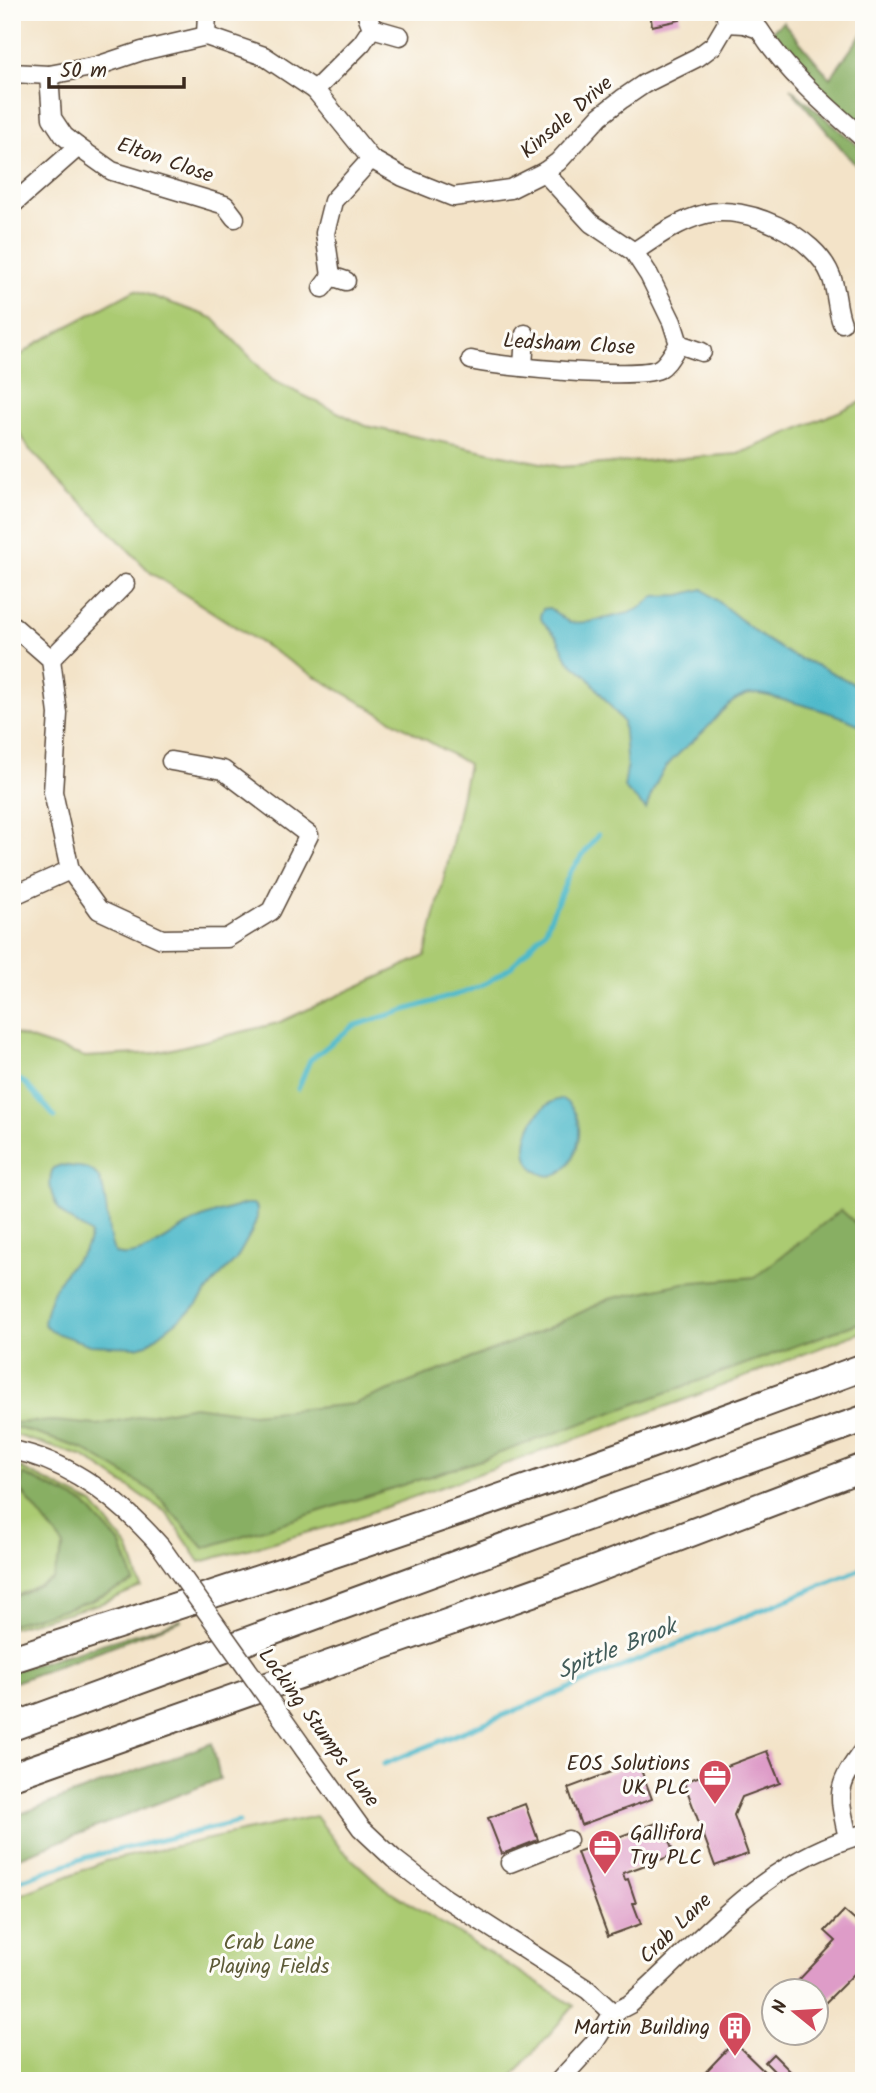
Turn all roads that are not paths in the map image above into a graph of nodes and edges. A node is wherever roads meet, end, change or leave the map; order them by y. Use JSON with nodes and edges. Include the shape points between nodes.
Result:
{"nodes":[{"id":1,"x":207,"y":12,"type":"edge"},
{"id":2,"x":726,"y":18,"type":"edge"},
{"id":3,"x":369,"y":20,"type":"edge"},
{"id":4,"x":206,"y":36,"type":"junction"},
{"id":5,"x":400,"y":36,"type":"dead end"},
{"id":6,"x":12,"y":73,"type":"edge"},
{"id":7,"x":49,"y":75,"type":"junction"},
{"id":8,"x":314,"y":90,"type":"junction"},
{"id":9,"x":864,"y":139,"type":"edge"},
{"id":10,"x":78,"y":147,"type":"junction"},
{"id":11,"x":371,"y":159,"type":"junction"},
{"id":12,"x":544,"y":172,"type":"junction"},
{"id":13,"x":12,"y":205,"type":"edge"},
{"id":14,"x":235,"y":218,"type":"dead end"},
{"id":15,"x":634,"y":252,"type":"junction"},
{"id":16,"x":333,"y":282,"type":"dead end"},
{"id":17,"x":842,"y":323,"type":"dead end"},
{"id":18,"x":525,"y":334,"type":"dead end"},
{"id":19,"x":678,"y":344,"type":"junction"},
{"id":20,"x":702,"y":352,"type":"dead end"},
{"id":21,"x":471,"y":360,"type":"dead end"},
{"id":22,"x":523,"y":367,"type":"junction"},
{"id":23,"x":125,"y":584,"type":"dead end"},
{"id":24,"x":12,"y":625,"type":"edge"},
{"id":25,"x":51,"y":659,"type":"junction"},
{"id":26,"x":171,"y":761,"type":"dead end"},
{"id":27,"x":70,"y":870,"type":"junction"},
{"id":28,"x":12,"y":896,"type":"edge"},
{"id":29,"x":864,"y":1367,"type":"edge"},
{"id":30,"x":864,"y":1419,"type":"edge"},
{"id":31,"x":12,"y":1450,"type":"edge"},
{"id":32,"x":864,"y":1467,"type":"edge"},
{"id":33,"x":12,"y":1659,"type":"edge"},
{"id":34,"x":12,"y":1727,"type":"edge"},
{"id":35,"x":864,"y":1748,"type":"edge"},
{"id":36,"x":12,"y":1777,"type":"edge"},
{"id":37,"x":856,"y":1836,"type":"edge"},
{"id":38,"x":568,"y":1840,"type":"dead end"},
{"id":39,"x":510,"y":1863,"type":"dead end"},
{"id":40,"x":613,"y":2013,"type":"junction"},
{"id":41,"x":559,"y":2081,"type":"edge"}],
"edges":[{"from":1,"to":4,"type":"street"},
{"from":2,"to":9,"type":"street","via":[[760,29],[772,50]]},
{"from":2,"to":12,"type":"street","name":"Kinsale Drive","via":[[714,45],[622,99]]},
{"from":3,"to":5,"type":"street"},
{"from":3,"to":8,"type":"street","via":[[362,43]]},
{"from":4,"to":7,"type":"street"},
{"from":4,"to":8,"type":"street","name":"Kinsale Drive","via":[[264,56]]},
{"from":6,"to":7,"type":"street"},
{"from":7,"to":10,"type":"street","name":"Elton Close","via":[[52,118]]},
{"from":8,"to":11,"type":"street","name":"Kinsale Drive"},
{"from":10,"to":13,"type":"street"},
{"from":10,"to":14,"type":"street","name":"Elton Close","via":[[112,171],[225,205]]},
{"from":11,"to":12,"type":"street","name":"Kinsale Drive","via":[[453,197],[510,189]]},
{"from":11,"to":16,"type":"street","via":[[333,201],[325,233]]},
{"from":12,"to":15,"type":"street","via":[[592,223]]},
{"from":15,"to":17,"type":"street","via":[[663,232],[703,215],[722,211],[754,218],[783,228],[813,247],[831,276]]},
{"from":15,"to":19,"type":"street","via":[[672,322]]},
{"from":18,"to":22,"type":"street"},
{"from":19,"to":20,"type":"street"},
{"from":19,"to":22,"type":"street","name":"Ledsham Close","via":[[663,366],[640,373]]},
{"from":21,"to":22,"type":"street","name":"Ledsham Close"},
{"from":23,"to":25,"type":"street"},
{"from":24,"to":25,"type":"street"},
{"from":25,"to":27,"type":"street","via":[[58,714],[52,792]]},
{"from":26,"to":27,"type":"street","via":[[223,770],[309,835],[271,911],[227,938],[162,939],[100,909]]},
{"from":27,"to":28,"type":"street"},
{"from":29,"to":33,"type":"highway","via":[[697,1430]]},
{"from":30,"to":34,"type":"highway"},
{"from":31,"to":40,"type":"street","name":"Locking Stumps Lane","bridge":true,"via":[[62,1467],[115,1499],[139,1521],[354,1819],[394,1859],[442,1896],[588,1990]]},
{"from":32,"to":36,"type":"highway","via":[[546,1588]]},
{"from":35,"to":37,"type":"street","name":"Crab Lane","via":[[839,1793]]},
{"from":37,"to":40,"type":"street","name":"Crab Lane","via":[[814,1851],[772,1876],[722,1916],[630,2004]]},
{"from":38,"to":39,"type":"street"},
{"from":40,"to":41,"type":"street","name":"Crab Lane","via":[[594,2043]]}]}
